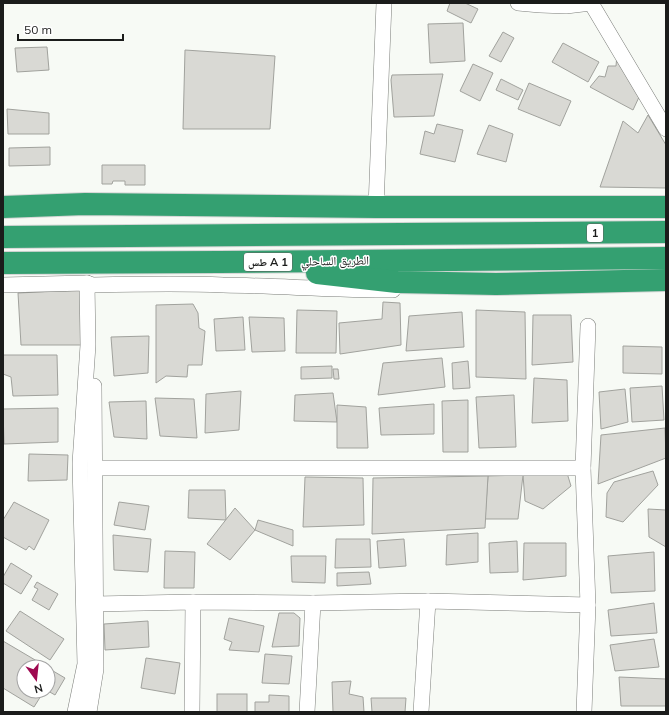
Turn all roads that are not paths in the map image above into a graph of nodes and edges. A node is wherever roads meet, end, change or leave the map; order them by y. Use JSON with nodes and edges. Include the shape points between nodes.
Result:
{"nodes":[{"id":1,"x":384,"y":3,"type":"edge"},
{"id":2,"x":518,"y":3,"type":"edge"},
{"id":3,"x":591,"y":3,"type":"edge"},
{"id":4,"x":666,"y":128,"type":"edge"},
{"id":5,"x":3,"y":207,"type":"edge"},
{"id":6,"x":376,"y":207,"type":"junction"},
{"id":7,"x":666,"y":207,"type":"edge"},
{"id":8,"x":666,"y":232,"type":"edge"},
{"id":9,"x":524,"y":234,"type":"joint"},
{"id":10,"x":3,"y":237,"type":"edge"},
{"id":11,"x":666,"y":258,"type":"edge"},
{"id":12,"x":532,"y":259,"type":"joint"},
{"id":13,"x":219,"y":262,"type":"junction"},
{"id":14,"x":3,"y":263,"type":"edge"},
{"id":15,"x":666,"y":280,"type":"edge"},
{"id":16,"x":90,"y":284,"type":"junction"},
{"id":17,"x":496,"y":284,"type":"junction"},
{"id":18,"x":3,"y":285,"type":"edge"},
{"id":19,"x":588,"y":326,"type":"dead end"},
{"id":20,"x":95,"y":468,"type":"junction"},
{"id":21,"x":583,"y":468,"type":"junction"},
{"id":22,"x":428,"y":601,"type":"junction"},
{"id":23,"x":193,"y":602,"type":"junction"},
{"id":24,"x":313,"y":603,"type":"junction"},
{"id":25,"x":95,"y":604,"type":"junction"},
{"id":26,"x":588,"y":605,"type":"junction"},
{"id":27,"x":75,"y":712,"type":"edge"},
{"id":28,"x":89,"y":712,"type":"edge"},
{"id":29,"x":192,"y":712,"type":"edge"},
{"id":30,"x":307,"y":712,"type":"edge"},
{"id":31,"x":421,"y":712,"type":"edge"},
{"id":32,"x":584,"y":712,"type":"edge"}],
"edges":[{"from":1,"to":6,"type":"street"},
{"from":2,"to":3,"type":"street","via":[[566,6]]},
{"from":3,"to":4,"type":"street"},
{"from":5,"to":6,"type":"highway","via":[[85,204]]},
{"from":6,"to":7,"type":"highway"},
{"from":8,"to":9,"type":"highway","number":"1"},
{"from":9,"to":10,"type":"highway","number":"طس A 1"},
{"from":11,"to":12,"type":"highway","name":"الطريق الساحلي","number":"1"},
{"from":12,"to":13,"type":"highway","name":"الطريق الساحلي","number":"طس A 1"},
{"from":13,"to":14,"type":"highway","name":"الطريق الساحلي","number":"طس A 1"},
{"from":13,"to":17,"type":"highway","via":[[397,282]]},
{"from":15,"to":17,"type":"highway"},
{"from":16,"to":17,"type":"street","via":[[225,284],[357,290],[449,289]]},
{"from":16,"to":18,"type":"street"},
{"from":16,"to":20,"type":"street"},
{"from":16,"to":27,"type":"street","via":[[80,463],[85,664]]},
{"from":19,"to":21,"type":"street"},
{"from":20,"to":21,"type":"street"},
{"from":20,"to":25,"type":"street"},
{"from":21,"to":26,"type":"street"},
{"from":22,"to":24,"type":"street"},
{"from":22,"to":26,"type":"street"},
{"from":22,"to":31,"type":"street"},
{"from":23,"to":24,"type":"street"},
{"from":23,"to":25,"type":"street"},
{"from":23,"to":29,"type":"street"},
{"from":24,"to":30,"type":"street"},
{"from":25,"to":28,"type":"street","via":[[96,669]]},
{"from":26,"to":32,"type":"street"}]}
